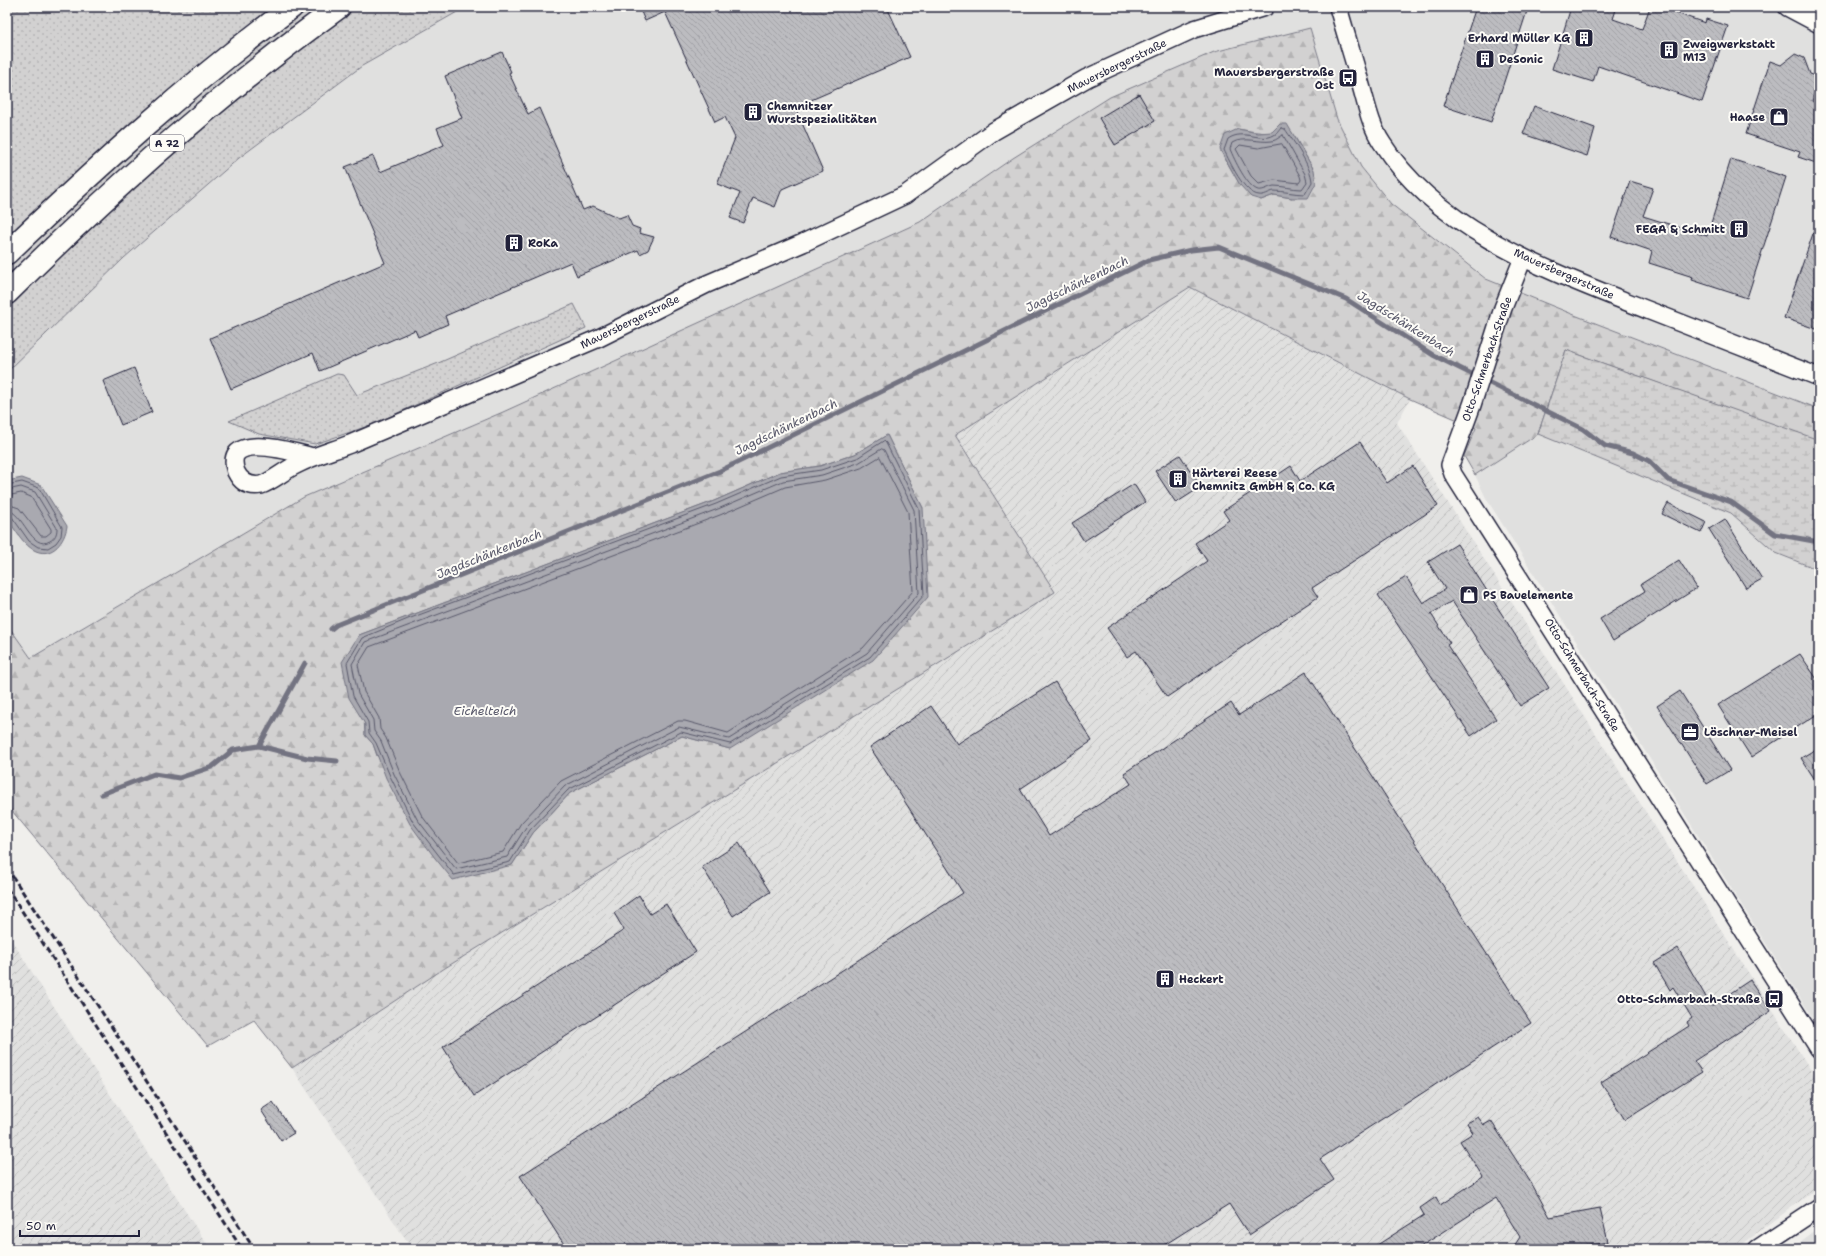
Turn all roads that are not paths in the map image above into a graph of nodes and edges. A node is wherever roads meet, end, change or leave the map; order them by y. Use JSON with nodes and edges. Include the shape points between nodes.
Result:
{"nodes":[{"id":1,"x":292,"y":7,"type":"edge"},
{"id":2,"x":339,"y":7,"type":"edge"},
{"id":3,"x":1265,"y":7,"type":"edge"},
{"id":4,"x":1338,"y":7,"type":"edge"},
{"id":5,"x":1787,"y":7,"type":"edge"},
{"id":6,"x":1819,"y":24,"type":"edge"},
{"id":7,"x":7,"y":253,"type":"edge"},
{"id":8,"x":1523,"y":258,"type":"junction"},
{"id":9,"x":7,"y":293,"type":"edge"},
{"id":10,"x":1819,"y":378,"type":"edge"},
{"id":11,"x":313,"y":457,"type":"dead end"},
{"id":12,"x":1819,"y":1049,"type":"edge"},
{"id":13,"x":1819,"y":1208,"type":"edge"},
{"id":14,"x":1757,"y":1249,"type":"edge"}],
"edges":[{"from":1,"to":7,"type":"highway","number":"A 72","via":[[143,127]]},
{"from":2,"to":9,"type":"highway","number":"A 72","via":[[170,140]]},
{"from":3,"to":11,"type":"street","name":"Mauersbergerstraße","via":[[1194,29],[1087,78],[994,131],[905,195],[707,284],[599,338],[350,444]]},
{"from":4,"to":8,"type":"street","name":"Mauersbergerstraße","via":[[1370,116],[1381,142],[1396,163],[1422,191],[1452,215]]},
{"from":5,"to":6,"type":"street"},
{"from":8,"to":10,"type":"street","name":"Mauersbergerstraße"},
{"from":8,"to":12,"type":"street","name":"Otto-Schmerbach-Straße","via":[[1503,308],[1450,465],[1453,474]]},
{"from":13,"to":14,"type":"street"}]}
